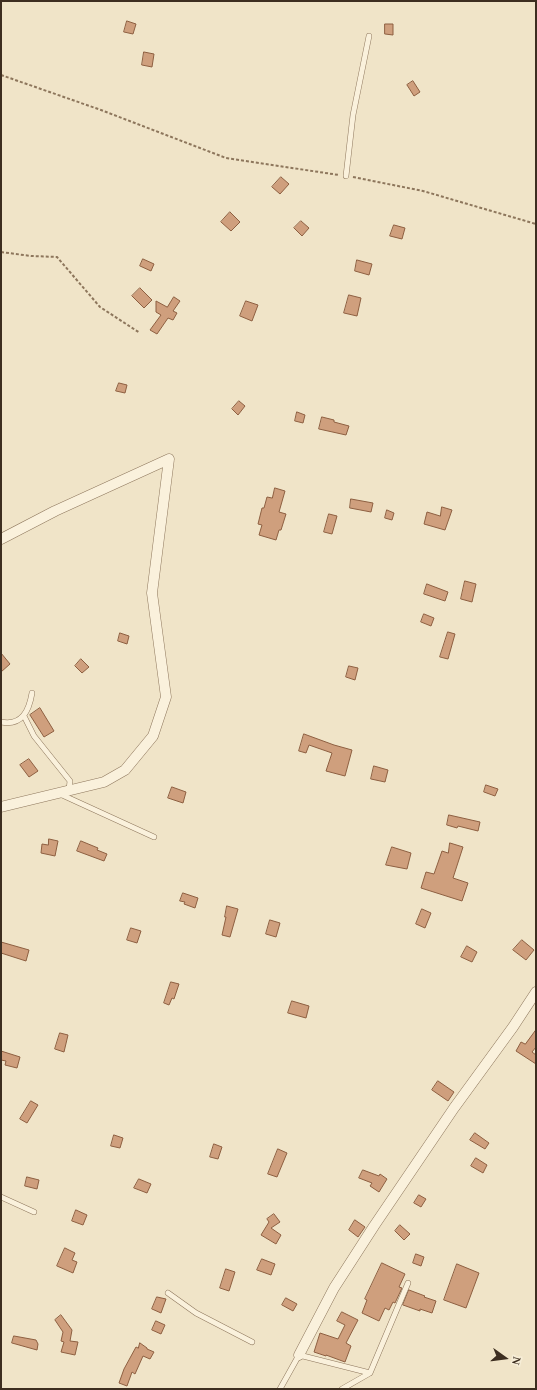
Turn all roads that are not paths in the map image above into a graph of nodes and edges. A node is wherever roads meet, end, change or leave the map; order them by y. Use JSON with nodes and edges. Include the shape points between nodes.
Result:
{"nodes":[{"id":1,"x":368,"y":36,"type":"dead end"},
{"id":2,"x":346,"y":176,"type":"road end"},
{"id":3,"x":1,"y":539,"type":"edge"},
{"id":4,"x":32,"y":693,"type":"dead end"},
{"id":5,"x":24,"y":716,"type":"junction"},
{"id":6,"x":1,"y":722,"type":"edge"},
{"id":7,"x":69,"y":790,"type":"junction"},
{"id":8,"x":57,"y":793,"type":"junction"},
{"id":9,"x":1,"y":807,"type":"edge"},
{"id":10,"x":154,"y":837,"type":"dead end"},
{"id":11,"x":536,"y":992,"type":"edge"},
{"id":12,"x":1,"y":1197,"type":"edge"},
{"id":13,"x":34,"y":1212,"type":"dead end"},
{"id":14,"x":408,"y":1283,"type":"dead end"},
{"id":15,"x":168,"y":1293,"type":"dead end"},
{"id":16,"x":252,"y":1342,"type":"dead end"},
{"id":17,"x":299,"y":1355,"type":"junction"},
{"id":18,"x":370,"y":1373,"type":"junction"},
{"id":19,"x":280,"y":1389,"type":"edge"},
{"id":20,"x":342,"y":1389,"type":"edge"}],
"edges":[{"from":1,"to":2,"type":"lane","via":[[353,115]]},
{"from":3,"to":7,"type":"street","via":[[55,511],[170,459],[152,593],[166,697],[153,736],[125,770],[104,782]]},
{"from":4,"to":5,"type":"lane"},
{"from":5,"to":6,"type":"lane","via":[[9,724]]},
{"from":5,"to":7,"type":"lane","via":[[34,736],[70,781]]},
{"from":7,"to":8,"type":"street"},
{"from":8,"to":9,"type":"street"},
{"from":8,"to":10,"type":"lane"},
{"from":11,"to":17,"type":"street","via":[[374,1226],[334,1288]]},
{"from":12,"to":13,"type":"lane"},
{"from":14,"to":18,"type":"lane"},
{"from":15,"to":16,"type":"lane","via":[[196,1313]]},
{"from":17,"to":18,"type":"lane"},
{"from":17,"to":19,"type":"lane"},
{"from":18,"to":20,"type":"lane"}]}
